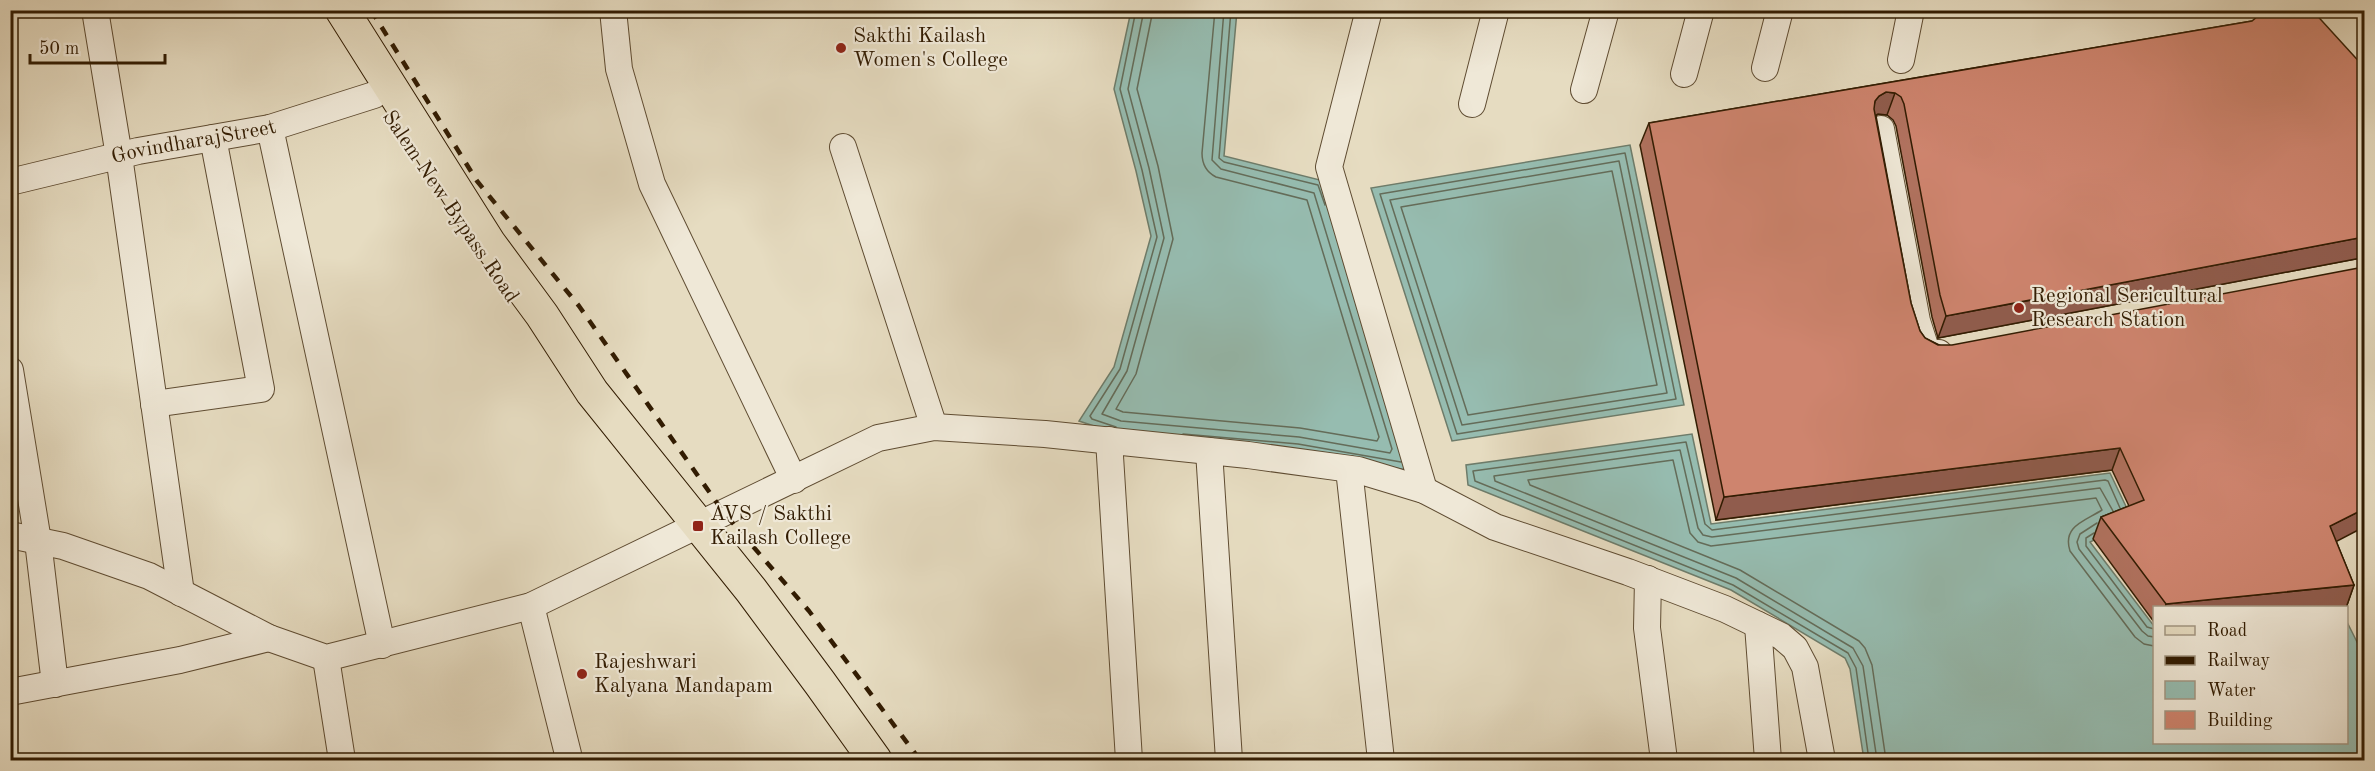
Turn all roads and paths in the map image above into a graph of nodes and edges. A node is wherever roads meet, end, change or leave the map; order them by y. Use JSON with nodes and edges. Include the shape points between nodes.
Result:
{"nodes":[{"id":1,"x":95,"y":10,"type":"edge"},
{"id":2,"x":324,"y":10,"type":"edge"},
{"id":3,"x":342,"y":10,"type":"edge"},
{"id":4,"x":613,"y":10,"type":"edge"},
{"id":5,"x":1369,"y":10,"type":"edge"},
{"id":6,"x":1496,"y":10,"type":"edge"},
{"id":7,"x":1606,"y":10,"type":"edge"},
{"id":8,"x":1701,"y":10,"type":"edge"},
{"id":9,"x":1780,"y":10,"type":"edge"},
{"id":10,"x":1911,"y":10,"type":"edge"},
{"id":11,"x":1901,"y":60,"type":"dead end"},
{"id":12,"x":1765,"y":68,"type":"dead end"},
{"id":13,"x":1684,"y":74,"type":"dead end"},
{"id":14,"x":1584,"y":90,"type":"dead end"},
{"id":15,"x":374,"y":95,"type":"junction"},
{"id":16,"x":1472,"y":104,"type":"dead end"},
{"id":17,"x":270,"y":128,"type":"junction"},
{"id":18,"x":1881,"y":129,"type":"dead end"},
{"id":19,"x":213,"y":138,"type":"junction"},
{"id":20,"x":843,"y":147,"type":"dead end"},
{"id":21,"x":119,"y":156,"type":"junction"},
{"id":22,"x":10,"y":182,"type":"edge"},
{"id":23,"x":1965,"y":348,"type":"edge"},
{"id":24,"x":10,"y":370,"type":"edge"},
{"id":25,"x":592,"y":392,"type":"junction"},
{"id":26,"x":154,"y":404,"type":"junction"},
{"id":27,"x":934,"y":427,"type":"junction"},
{"id":28,"x":1109,"y":440,"type":"junction"},
{"id":29,"x":1209,"y":451,"type":"junction"},
{"id":30,"x":1349,"y":469,"type":"junction"},
{"id":31,"x":794,"y":480,"type":"junction"},
{"id":32,"x":1424,"y":490,"type":"junction"},
{"id":33,"x":698,"y":526,"type":"junction"},
{"id":34,"x":10,"y":535,"type":"edge"},
{"id":35,"x":38,"y":541,"type":"junction"},
{"id":36,"x":1648,"y":579,"type":"junction"},
{"id":37,"x":181,"y":593,"type":"junction"},
{"id":38,"x":531,"y":606,"type":"junction"},
{"id":39,"x":1758,"y":625,"type":"junction"},
{"id":40,"x":269,"y":638,"type":"junction"},
{"id":41,"x":382,"y":645,"type":"junction"},
{"id":42,"x":326,"y":658,"type":"junction"},
{"id":43,"x":56,"y":684,"type":"junction"},
{"id":44,"x":10,"y":692,"type":"edge"},
{"id":45,"x":342,"y":760,"type":"edge"},
{"id":46,"x":565,"y":760,"type":"edge"},
{"id":47,"x":875,"y":760,"type":"edge"},
{"id":48,"x":1129,"y":760,"type":"edge"},
{"id":49,"x":1229,"y":760,"type":"edge"},
{"id":50,"x":1381,"y":760,"type":"edge"},
{"id":51,"x":1664,"y":760,"type":"edge"},
{"id":52,"x":1768,"y":760,"type":"edge"},
{"id":53,"x":1822,"y":760,"type":"edge"}],
"edges":[{"from":1,"to":21,"type":"street"},
{"from":2,"to":15,"type":"main road","name":"Salem New Bypass Road"},
{"from":3,"to":25,"type":"main road","name":"Salem New Bypass Road","via":[[489,243]]},
{"from":4,"to":31,"type":"street","via":[[619,69],[652,184]]},
{"from":5,"to":32,"type":"street","via":[[1329,167]]},
{"from":6,"to":16,"type":"street"},
{"from":7,"to":14,"type":"street"},
{"from":8,"to":13,"type":"street"},
{"from":9,"to":12,"type":"street"},
{"from":10,"to":11,"type":"street"},
{"from":15,"to":17,"type":"street","name":"GovindharajStreet"},
{"from":15,"to":25,"type":"main road","name":"Salem New Bypass Road","via":[[516,306]]},
{"from":17,"to":19,"type":"street","name":"GovindharajStreet"},
{"from":17,"to":41,"type":"street"},
{"from":18,"to":23,"type":"street","via":[[1917,321],[1926,349],[1931,353]]},
{"from":19,"to":21,"type":"street","name":"GovindharajStreet"},
{"from":19,"to":26,"type":"street","via":[[261,389]]},
{"from":20,"to":27,"type":"street"},
{"from":21,"to":22,"type":"street","name":"GovindharajStreet"},
{"from":21,"to":26,"type":"street"},
{"from":24,"to":35,"type":"street"},
{"from":25,"to":33,"type":"main road","name":"Salem New Bypass Road"},
{"from":26,"to":37,"type":"street"},
{"from":27,"to":28,"type":"street"},
{"from":27,"to":31,"type":"street","via":[[879,438]]},
{"from":28,"to":29,"type":"street"},
{"from":28,"to":48,"type":"street"},
{"from":29,"to":30,"type":"street"},
{"from":29,"to":49,"type":"street"},
{"from":30,"to":32,"type":"street"},
{"from":30,"to":50,"type":"street"},
{"from":31,"to":33,"type":"street"},
{"from":32,"to":36,"type":"street","via":[[1495,527]]},
{"from":33,"to":38,"type":"street"},
{"from":33,"to":47,"type":"main road","name":"Salem New Bypass Road","via":[[751,590]]},
{"from":34,"to":35,"type":"street"},
{"from":35,"to":37,"type":"street","via":[[148,576]]},
{"from":35,"to":43,"type":"street"},
{"from":36,"to":39,"type":"street"},
{"from":36,"to":51,"type":"street","via":[[1647,628]]},
{"from":37,"to":40,"type":"street"},
{"from":38,"to":41,"type":"street"},
{"from":38,"to":46,"type":"street","via":[[568,754]]},
{"from":39,"to":52,"type":"street"},
{"from":39,"to":53,"type":"street","via":[[1795,648],[1805,667]]},
{"from":40,"to":42,"type":"street"},
{"from":40,"to":43,"type":"street"},
{"from":41,"to":42,"type":"street"},
{"from":42,"to":45,"type":"street"},
{"from":43,"to":44,"type":"street"}]}
